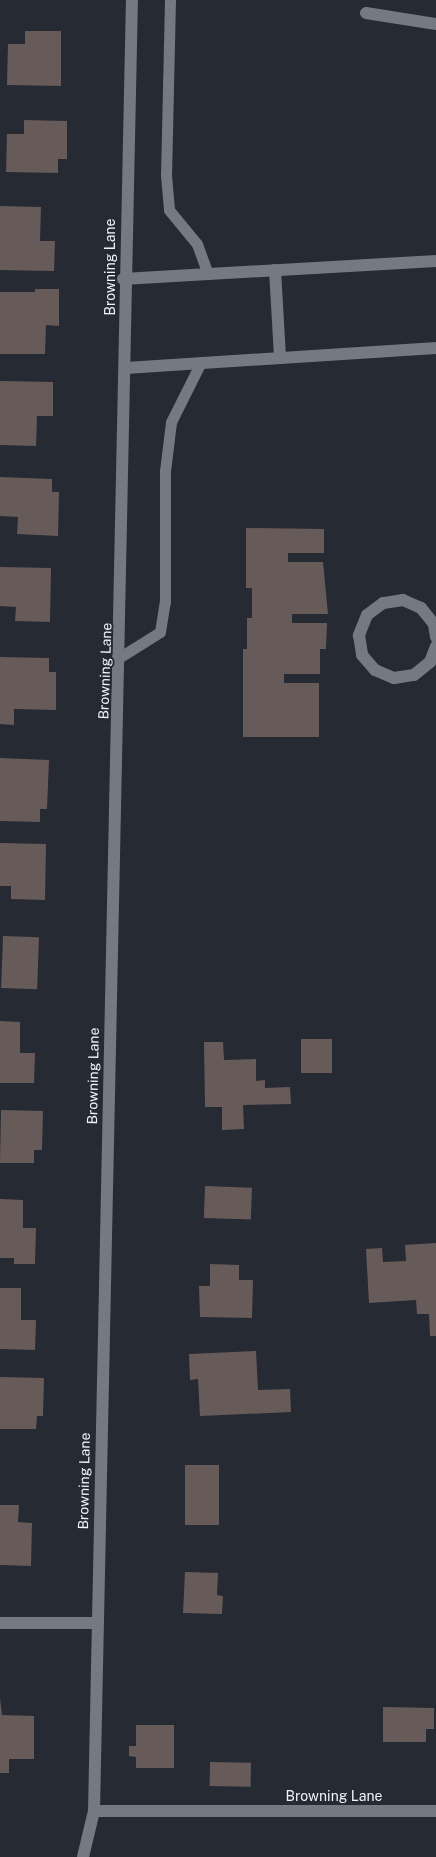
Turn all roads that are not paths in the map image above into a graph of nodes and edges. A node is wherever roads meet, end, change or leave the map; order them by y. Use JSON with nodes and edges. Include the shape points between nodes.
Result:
{"nodes":[{"id":1,"x":132,"y":0,"type":"edge"},
{"id":2,"x":170,"y":0,"type":"edge"},
{"id":3,"x":366,"y":13,"type":"dead end"},
{"id":4,"x":436,"y":24,"type":"edge"},
{"id":5,"x":436,"y":261,"type":"edge"},
{"id":6,"x":275,"y":270,"type":"junction"},
{"id":7,"x":208,"y":274,"type":"junction"},
{"id":8,"x":124,"y":279,"type":"junction"},
{"id":9,"x":436,"y":348,"type":"edge"},
{"id":10,"x":280,"y":358,"type":"junction"},
{"id":11,"x":201,"y":362,"type":"junction"},
{"id":12,"x":126,"y":368,"type":"junction"},
{"id":13,"x":435,"y":623,"type":"edge"},
{"id":14,"x":436,"y":637,"type":"edge"},
{"id":15,"x":436,"y":646,"type":"edge"},
{"id":16,"x":120,"y":658,"type":"junction"},
{"id":17,"x":0,"y":1623,"type":"edge"},
{"id":18,"x":96,"y":1623,"type":"junction"},
{"id":19,"x":94,"y":1811,"type":"junction"},
{"id":20,"x":436,"y":1811,"type":"edge"},
{"id":21,"x":83,"y":1857,"type":"edge"}],
"edges":[{"from":1,"to":8,"type":"street","name":"Browning Lane"},
{"from":2,"to":7,"type":"lane","via":[[166,175],[169,210],[197,244]]},
{"from":3,"to":4,"type":"street"},
{"from":5,"to":6,"type":"street"},
{"from":6,"to":7,"type":"street"},
{"from":6,"to":10,"type":"street"},
{"from":7,"to":8,"type":"street"},
{"from":8,"to":12,"type":"street","name":"Browning Lane"},
{"from":9,"to":10,"type":"street"},
{"from":10,"to":11,"type":"street"},
{"from":11,"to":12,"type":"street"},
{"from":11,"to":16,"type":"lane","via":[[171,422],[165,471],[165,602],[160,632]]},
{"from":12,"to":16,"type":"street","name":"Browning Lane"},
{"from":13,"to":14,"type":"street"},
{"from":13,"to":15,"type":"street","via":[[421,608],[403,600],[383,603],[367,616],[359,634],[362,655],[375,670],[394,678],[414,675],[430,662]]},
{"from":16,"to":18,"type":"street","name":"Browning Lane"},
{"from":17,"to":18,"type":"street"},
{"from":18,"to":19,"type":"street","name":"Browning Lane"},
{"from":19,"to":20,"type":"street","name":"Browning Lane"},
{"from":19,"to":21,"type":"street"}]}
